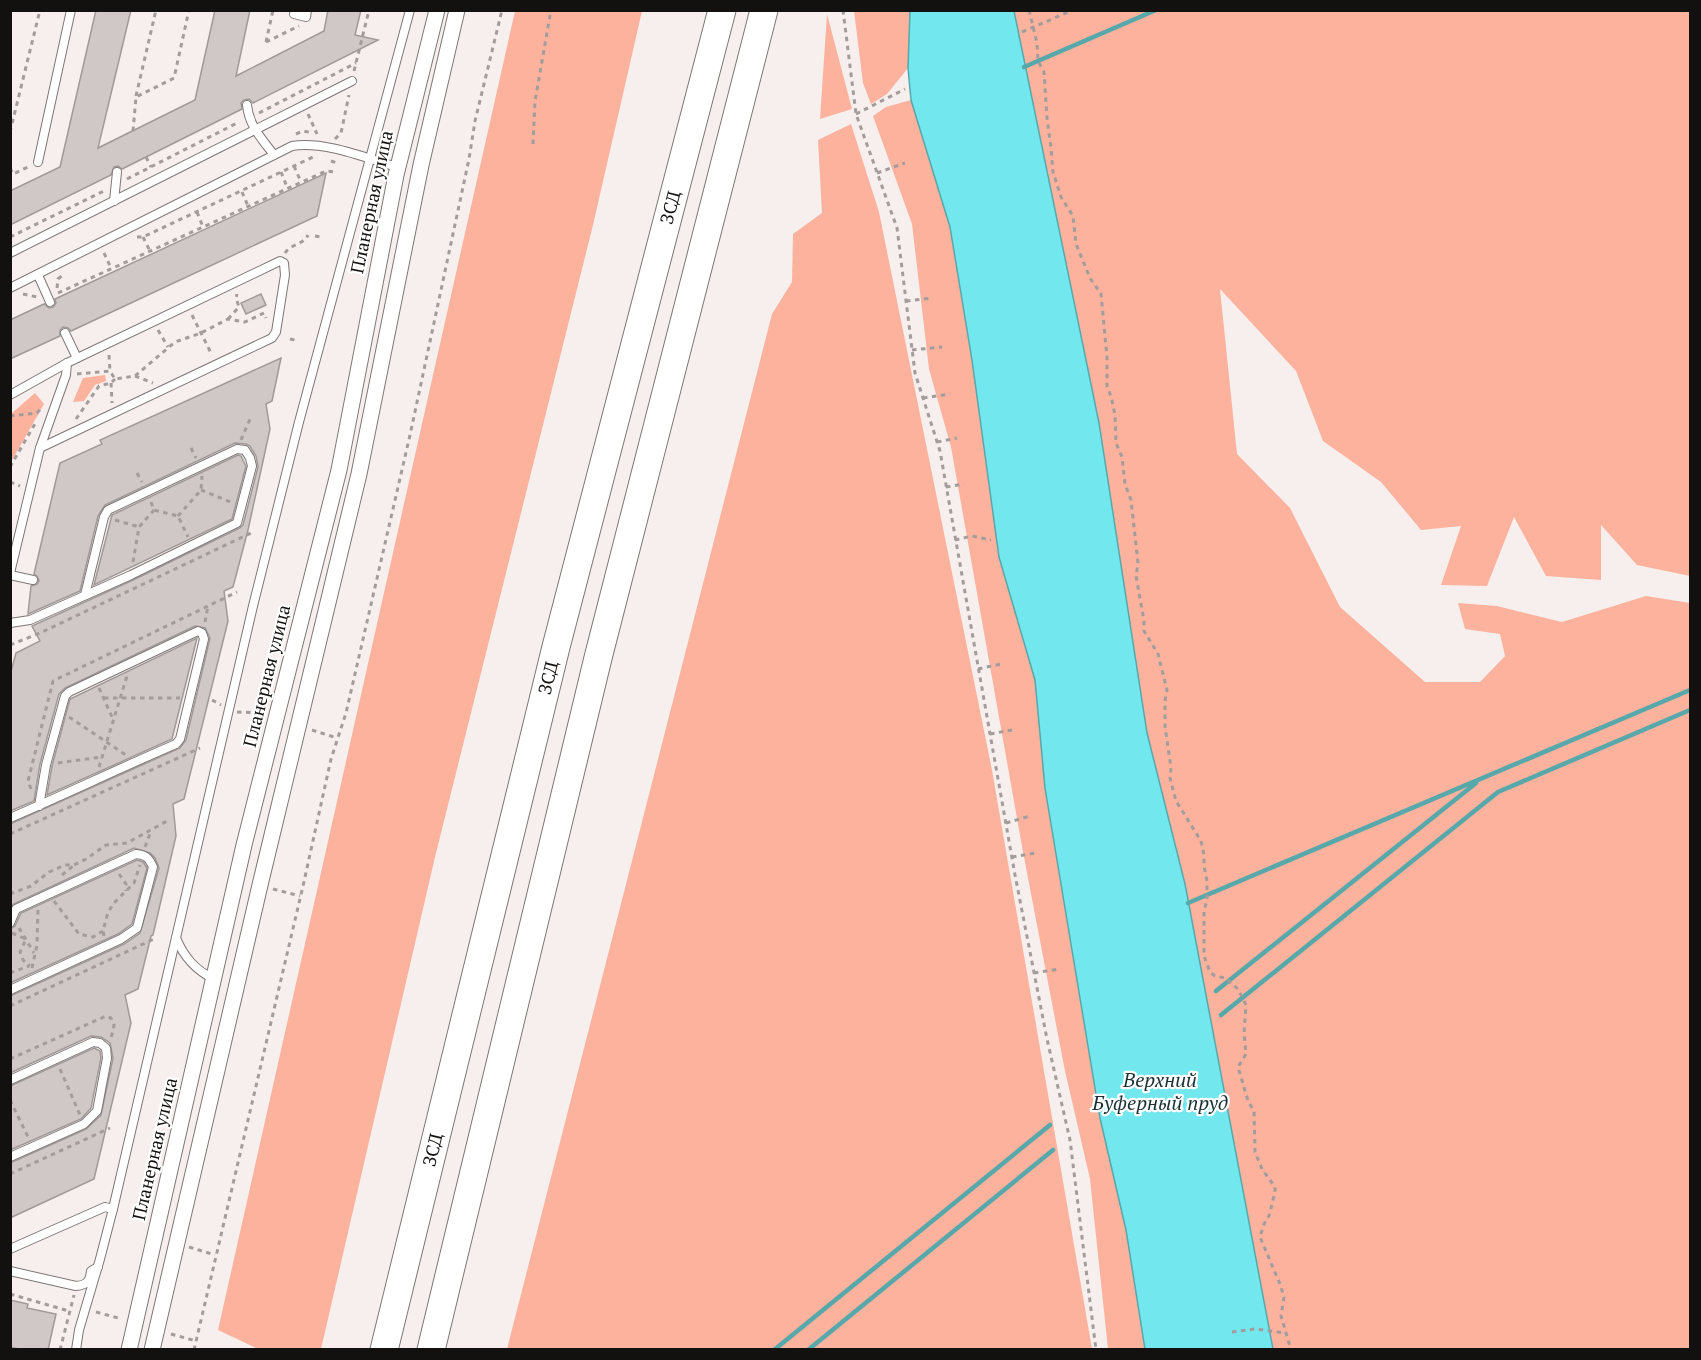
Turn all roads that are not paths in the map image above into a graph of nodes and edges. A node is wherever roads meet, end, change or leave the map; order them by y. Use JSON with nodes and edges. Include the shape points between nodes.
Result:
{"nodes":[{"id":1,"x":71,"y":10,"type":"edge"},
{"id":2,"x":307,"y":10,"type":"edge"},
{"id":3,"x":410,"y":10,"type":"edge"},
{"id":4,"x":437,"y":10,"type":"edge"},
{"id":5,"x":457,"y":10,"type":"edge"},
{"id":6,"x":723,"y":10,"type":"edge"},
{"id":7,"x":764,"y":10,"type":"edge"},
{"id":8,"x":294,"y":14,"type":"dead end"},
{"id":9,"x":352,"y":84,"type":"road end"},
{"id":10,"x":248,"y":105,"type":"dead end"},
{"id":11,"x":254,"y":130,"type":"junction"},
{"id":12,"x":274,"y":155,"type":"junction"},
{"id":13,"x":370,"y":160,"type":"junction"},
{"id":14,"x":38,"y":162,"type":"dead end"},
{"id":15,"x":397,"y":168,"type":"junction"},
{"id":16,"x":117,"y":172,"type":"dead end"},
{"id":17,"x":114,"y":201,"type":"junction"},
{"id":18,"x":10,"y":253,"type":"edge"},
{"id":19,"x":38,"y":275,"type":"junction"},
{"id":20,"x":10,"y":288,"type":"edge"},
{"id":21,"x":50,"y":300,"type":"road end"},
{"id":22,"x":65,"y":333,"type":"dead end"},
{"id":23,"x":77,"y":358,"type":"junction"},
{"id":24,"x":67,"y":363,"type":"junction"},
{"id":25,"x":10,"y":395,"type":"edge"},
{"id":26,"x":40,"y":448,"type":"junction"},
{"id":27,"x":15,"y":534,"type":"edge"},
{"id":28,"x":10,"y":574,"type":"edge"},
{"id":29,"x":33,"y":580,"type":"dead end"},
{"id":30,"x":85,"y":595,"type":"junction"},
{"id":31,"x":10,"y":623,"type":"edge"},
{"id":32,"x":39,"y":806,"type":"junction"},
{"id":33,"x":10,"y":818,"type":"edge"},
{"id":34,"x":11,"y":920,"type":"edge"},
{"id":35,"x":176,"y":938,"type":"junction"},
{"id":36,"x":214,"y":979,"type":"junction"},
{"id":37,"x":10,"y":990,"type":"edge"},
{"id":38,"x":10,"y":1080,"type":"edge"},
{"id":39,"x":10,"y":1157,"type":"edge"},
{"id":40,"x":113,"y":1209,"type":"junction"},
{"id":41,"x":10,"y":1249,"type":"edge"},
{"id":42,"x":98,"y":1267,"type":"junction"},
{"id":43,"x":10,"y":1271,"type":"edge"},
{"id":44,"x":76,"y":1350,"type":"edge"},
{"id":45,"x":129,"y":1350,"type":"edge"},
{"id":46,"x":152,"y":1350,"type":"edge"},
{"id":47,"x":384,"y":1350,"type":"edge"},
{"id":48,"x":431,"y":1350,"type":"edge"}],
"edges":[{"from":1,"to":14,"type":"lane"},
{"from":2,"to":8,"type":"lane","via":[[306,17]]},
{"from":3,"to":13,"type":"lane"},
{"from":4,"to":15,"type":"street","name":"Планерная улица"},
{"from":5,"to":46,"type":"street","via":[[421,165],[359,474]]},
{"from":6,"to":47,"type":"highway","name":"ЗСД","via":[[556,647]]},
{"from":7,"to":48,"type":"highway","via":[[598,658]]},
{"from":9,"to":11,"type":"lane"},
{"from":10,"to":11,"type":"lane"},
{"from":11,"to":12,"type":"lane"},
{"from":11,"to":17,"type":"lane"},
{"from":12,"to":13,"type":"lane","via":[[306,144]]},
{"from":12,"to":19,"type":"lane"},
{"from":13,"to":15,"type":"lane"},
{"from":13,"to":35,"type":"lane","via":[[299,422]]},
{"from":15,"to":36,"type":"street","name":"Планерная улица","via":[[339,470]]},
{"from":16,"to":17,"type":"lane"},
{"from":17,"to":18,"type":"lane"},
{"from":19,"to":20,"type":"lane"},
{"from":19,"to":21,"type":"lane"},
{"from":22,"to":23,"type":"lane"},
{"from":23,"to":24,"type":"lane"},
{"from":23,"to":26,"type":"lane","via":[[280,261],[284,263],[274,336]]},
{"from":24,"to":25,"type":"lane"},
{"from":24,"to":26,"type":"lane"},
{"from":26,"to":27,"type":"lane"},
{"from":27,"to":28,"type":"lane"},
{"from":28,"to":29,"type":"lane"},
{"from":30,"to":30,"type":"lane","via":[[108,510],[237,449],[245,450],[252,466],[237,523]]},
{"from":30,"to":31,"type":"lane","via":[[30,620]]},
{"from":32,"to":32,"type":"lane","via":[[64,696],[198,631],[202,633],[204,639],[176,744]]},
{"from":32,"to":33,"type":"lane"},
{"from":34,"to":37,"type":"lane","via":[[16,909],[136,854],[143,854],[153,867],[137,928]]},
{"from":35,"to":36,"type":"lane","via":[[194,967]]},
{"from":35,"to":40,"type":"lane"},
{"from":36,"to":45,"type":"street","name":"Планерная улица"},
{"from":38,"to":39,"type":"lane","via":[[93,1042],[106,1048],[97,1111],[84,1124]]},
{"from":40,"to":41,"type":"lane","via":[[105,1207]]},
{"from":40,"to":42,"type":"lane"},
{"from":42,"to":43,"type":"lane","via":[[91,1271],[87,1283],[76,1286]]},
{"from":42,"to":44,"type":"lane"}]}
